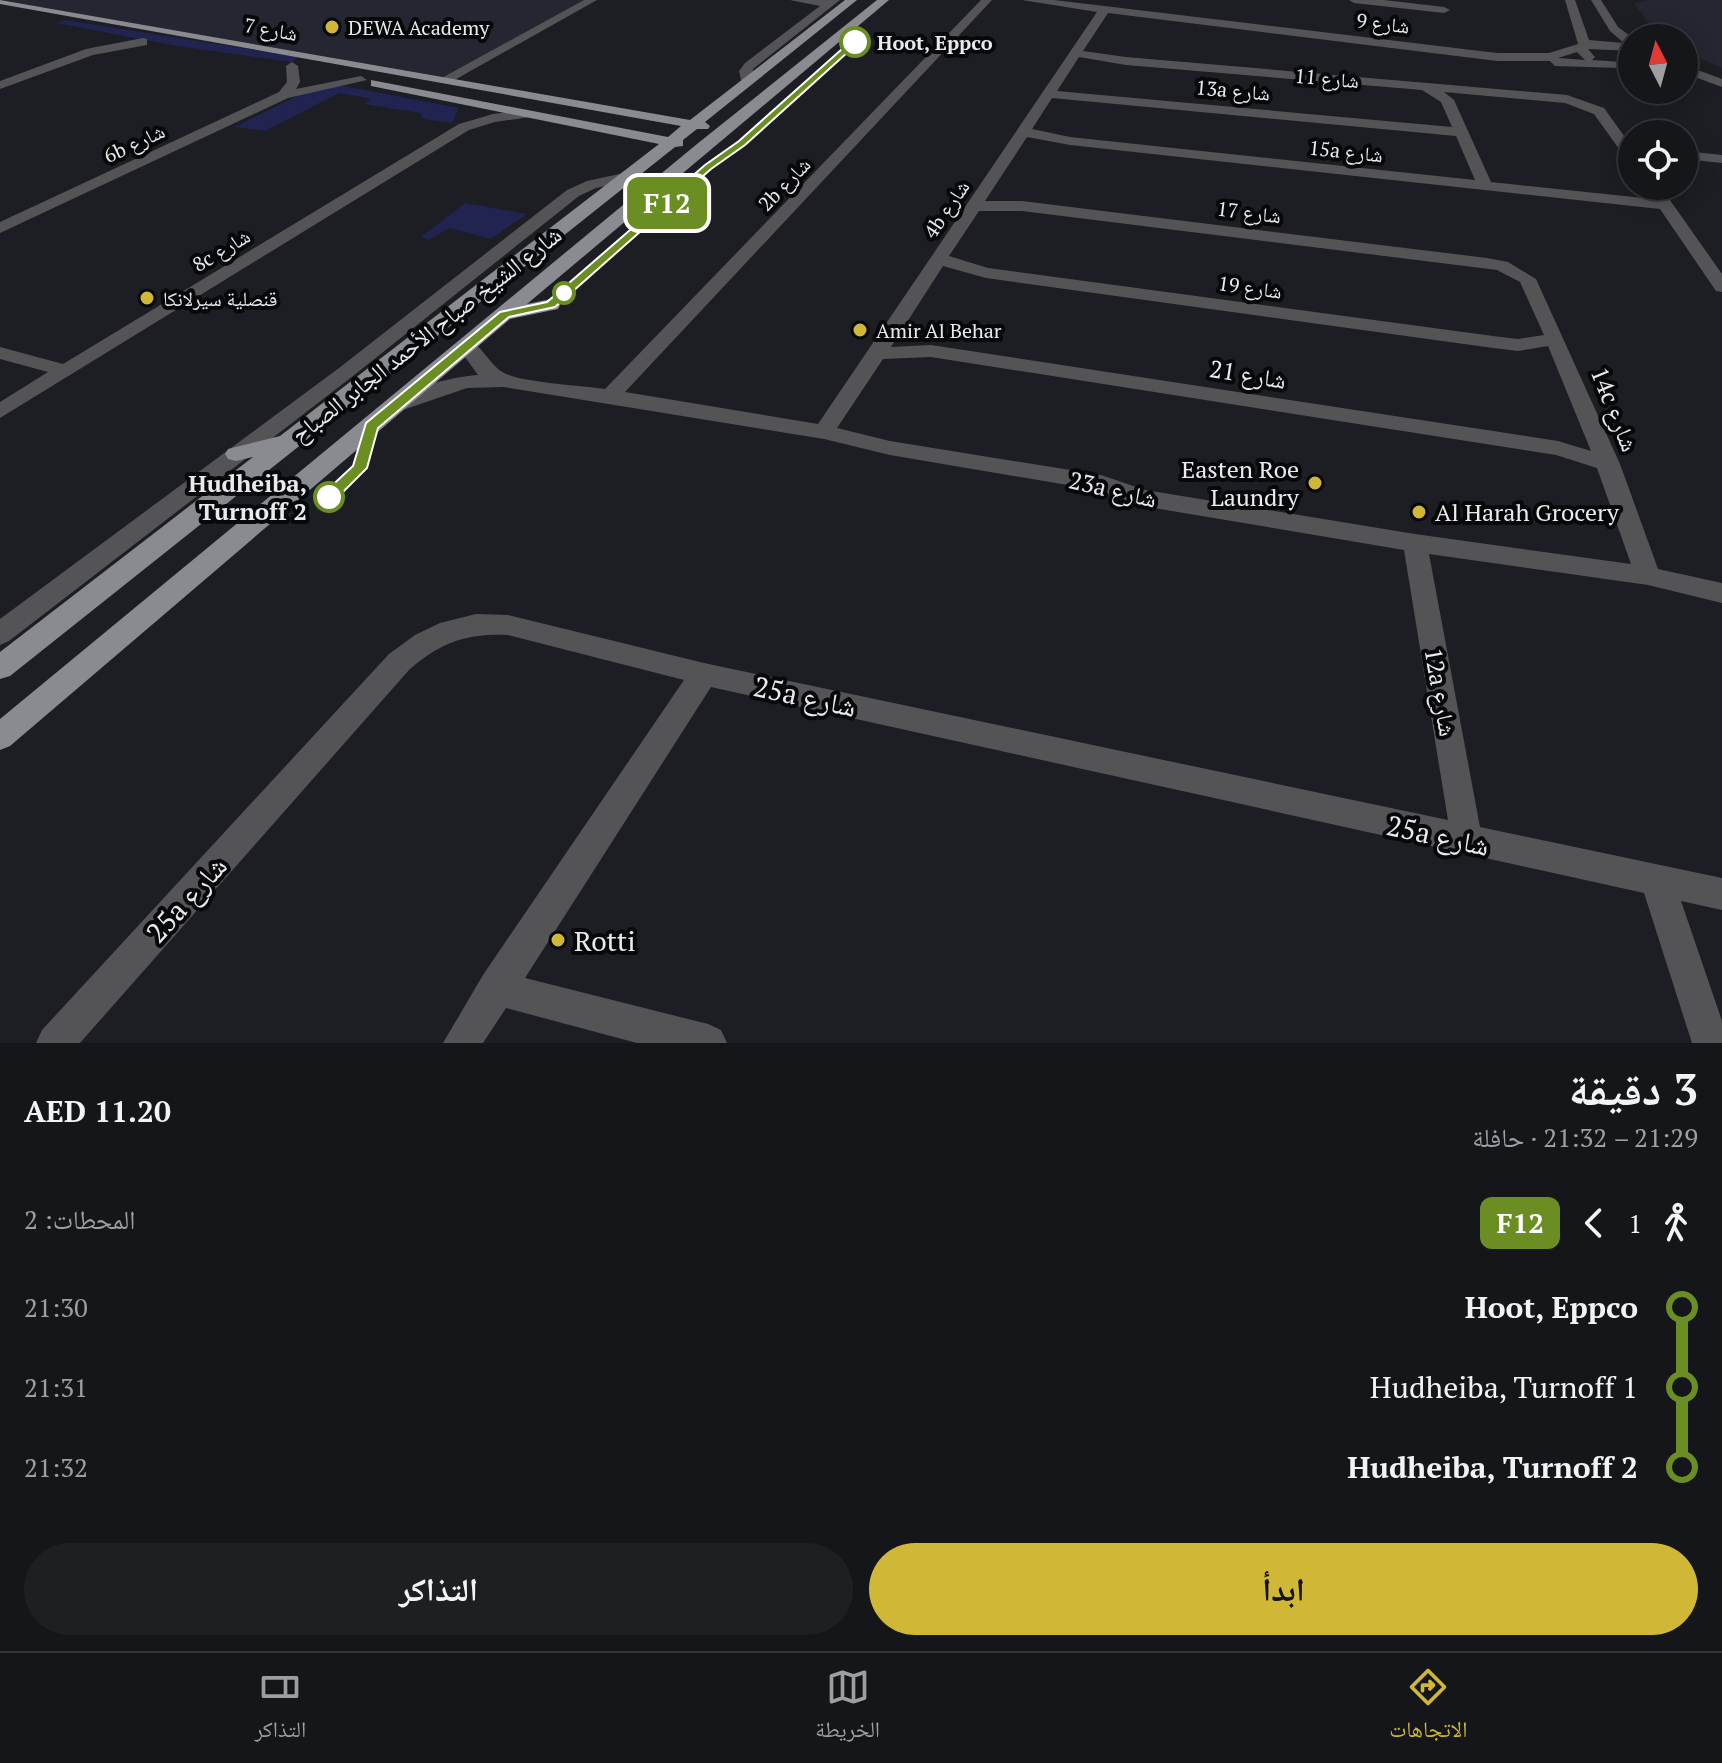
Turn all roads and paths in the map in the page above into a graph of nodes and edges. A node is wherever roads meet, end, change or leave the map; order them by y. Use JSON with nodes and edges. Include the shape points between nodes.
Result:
{"nodes":[{"id":1,"x":592,"y":0,"type":"edge"},
{"id":2,"x":795,"y":0,"type":"edge"},
{"id":3,"x":852,"y":0,"type":"edge"},
{"id":4,"x":884,"y":0,"type":"edge"},
{"id":5,"x":987,"y":0,"type":"edge"},
{"id":6,"x":1027,"y":0,"type":"edge"},
{"id":7,"x":1354,"y":0,"type":"edge"},
{"id":8,"x":1570,"y":0,"type":"edge"},
{"id":9,"x":1596,"y":0,"type":"edge"},
{"id":10,"x":832,"y":2,"type":"edge"},
{"id":11,"x":0,"y":4,"type":"edge"},
{"id":12,"x":1444,"y":5,"type":"edge"},
{"id":13,"x":1104,"y":10,"type":"junction"},
{"id":14,"x":1446,"y":24,"type":"dead end"},
{"id":15,"x":1618,"y":33,"type":"edge"},
{"id":16,"x":108,"y":35,"type":"joint"},
{"id":17,"x":1447,"y":37,"type":"dead end"},
{"id":18,"x":148,"y":43,"type":"joint"},
{"id":19,"x":1618,"y":44,"type":"edge"},
{"id":20,"x":1583,"y":46,"type":"junction"},
{"id":21,"x":1448,"y":51,"type":"junction"},
{"id":22,"x":90,"y":52,"type":"junction"},
{"id":23,"x":209,"y":53,"type":"dead end"},
{"id":24,"x":1074,"y":53,"type":"junction"},
{"id":25,"x":1497,"y":57,"type":"junction"},
{"id":26,"x":468,"y":65,"type":"junction"},
{"id":27,"x":1618,"y":65,"type":"edge"},
{"id":28,"x":292,"y":66,"type":"junction"},
{"id":29,"x":1618,"y":66,"type":"edge"},
{"id":30,"x":418,"y":74,"type":"junction"},
{"id":31,"x":1698,"y":74,"type":"edge"},
{"id":32,"x":446,"y":79,"type":"junction"},
{"id":33,"x":361,"y":80,"type":"junction"},
{"id":34,"x":747,"y":81,"type":"junction"},
{"id":35,"x":1722,"y":83,"type":"edge"},
{"id":36,"x":1698,"y":84,"type":"edge"},
{"id":37,"x":0,"y":85,"type":"edge"},
{"id":38,"x":1424,"y":86,"type":"junction"},
{"id":39,"x":1722,"y":91,"type":"edge"},
{"id":40,"x":1048,"y":94,"type":"junction"},
{"id":41,"x":284,"y":95,"type":"junction"},
{"id":42,"x":473,"y":103,"type":"junction"},
{"id":43,"x":525,"y":114,"type":"junction"},
{"id":44,"x":693,"y":124,"type":"junction"},
{"id":45,"x":464,"y":127,"type":"junction"},
{"id":46,"x":725,"y":130,"type":"junction"},
{"id":47,"x":1025,"y":132,"type":"junction"},
{"id":48,"x":1461,"y":132,"type":"junction"},
{"id":49,"x":1618,"y":137,"type":"edge"},
{"id":50,"x":670,"y":141,"type":"junction"},
{"id":51,"x":702,"y":147,"type":"junction"},
{"id":52,"x":1698,"y":156,"type":"edge"},
{"id":53,"x":1722,"y":159,"type":"edge"},
{"id":54,"x":624,"y":178,"type":"junction"},
{"id":55,"x":1485,"y":186,"type":"junction"},
{"id":56,"x":1662,"y":200,"type":"edge"},
{"id":57,"x":1665,"y":205,"type":"junction"},
{"id":58,"x":976,"y":206,"type":"junction"},
{"id":59,"x":0,"y":228,"type":"edge"},
{"id":60,"x":1698,"y":252,"type":"junction"},
{"id":61,"x":1722,"y":254,"type":"edge"},
{"id":62,"x":939,"y":259,"type":"junction"},
{"id":63,"x":1517,"y":272,"type":"joint"},
{"id":64,"x":1722,"y":287,"type":"edge"},
{"id":65,"x":551,"y":305,"type":"dead end"},
{"id":66,"x":505,"y":314,"type":"junction"},
{"id":67,"x":1556,"y":339,"type":"junction"},
{"id":68,"x":467,"y":346,"type":"junction"},
{"id":69,"x":0,"y":353,"type":"edge"},
{"id":70,"x":875,"y":353,"type":"junction"},
{"id":71,"x":0,"y":362,"type":"edge"},
{"id":72,"x":58,"y":375,"type":"junction"},
{"id":73,"x":504,"y":381,"type":"junction"},
{"id":74,"x":610,"y":396,"type":"junction"},
{"id":75,"x":397,"y":405,"type":"junction"},
{"id":76,"x":0,"y":411,"type":"edge"},
{"id":77,"x":824,"y":432,"type":"junction"},
{"id":78,"x":291,"y":440,"type":"junction"},
{"id":79,"x":236,"y":454,"type":"junction"},
{"id":80,"x":1609,"y":464,"type":"junction"},
{"id":81,"x":1415,"y":543,"type":"junction"},
{"id":82,"x":1648,"y":576,"type":"junction"},
{"id":83,"x":1722,"y":593,"type":"edge"},
{"id":84,"x":0,"y":634,"type":"edge"},
{"id":85,"x":0,"y":668,"type":"edge"},
{"id":86,"x":704,"y":674,"type":"junction"},
{"id":87,"x":0,"y":737,"type":"edge"},
{"id":88,"x":1467,"y":841,"type":"junction"},
{"id":89,"x":1657,"y":881,"type":"junction"},
{"id":90,"x":1722,"y":894,"type":"edge"},
{"id":91,"x":496,"y":988,"type":"junction"},
{"id":92,"x":55,"y":1043,"type":"edge"},
{"id":93,"x":462,"y":1043,"type":"edge"},
{"id":94,"x":708,"y":1043,"type":"edge"},
{"id":95,"x":1711,"y":1043,"type":"edge"}],
"edges":[{"from":1,"to":26,"type":"street"},
{"from":2,"to":10,"type":"street"},
{"from":3,"to":34,"type":"main road","name":"شارع الشيخ صباح الأحمد الجابر الصباح"},
{"from":4,"to":46,"type":"main road","name":"شارع الشيخ صباح الأحمد الجابر الصباح"},
{"from":5,"to":74,"type":"street","name":"2b شارع"},
{"from":6,"to":13,"type":"street","name":"شارع 9"},
{"from":7,"to":12,"type":"street"},
{"from":8,"to":20,"type":"street"},
{"from":9,"to":15,"type":"street"},
{"from":10,"to":34,"type":"street","via":[[749,66]]},
{"from":11,"to":30,"type":"main road","name":"شارع 7"},
{"from":12,"to":14,"type":"street"},
{"from":13,"to":21,"type":"street","name":"شارع 9","via":[[1204,16]]},
{"from":13,"to":24,"type":"street","name":"4b شارع"},
{"from":16,"to":18,"type":"main road"},
{"from":16,"to":22,"type":"street"},
{"from":17,"to":21,"type":"street"},
{"from":18,"to":22,"type":"street"},
{"from":19,"to":20,"type":"street","name":"شارع 9"},
{"from":20,"to":25,"type":"street","name":"شارع 9","via":[[1550,57]]},
{"from":20,"to":27,"type":"street","via":[[1589,57]]},
{"from":21,"to":25,"type":"street","name":"شارع 9"},
{"from":22,"to":37,"type":"street"},
{"from":23,"to":28,"type":"main road","name":"شارع 7"},
{"from":24,"to":38,"type":"street","name":"شارع 11"},
{"from":24,"to":40,"type":"street","name":"4b شارع"},
{"from":25,"to":29,"type":"street","name":"شارع 9"},
{"from":26,"to":30,"type":"street"},
{"from":26,"to":32,"type":"street"},
{"from":28,"to":33,"type":"main road","name":"شارع 7"},
{"from":28,"to":41,"type":"street","via":[[295,77]]},
{"from":30,"to":32,"type":"main road","name":"شارع 7"},
{"from":31,"to":35,"type":"street"},
{"from":32,"to":33,"type":"main road","via":[[422,84]]},
{"from":32,"to":44,"type":"main road","name":"شارع 7"},
{"from":33,"to":41,"type":"street","name":"6b شارع"},
{"from":33,"to":42,"type":"main road","name":"شارع 7"},
{"from":34,"to":44,"type":"main road","name":"شارع الشيخ صباح الأحمد الجابر الصباح"},
{"from":36,"to":39,"type":"street"},
{"from":38,"to":48,"type":"street","via":[[1447,100]]},
{"from":38,"to":49,"type":"street","name":"شارع 11","via":[[1580,102],[1599,111]]},
{"from":40,"to":47,"type":"street","name":"4b شارع"},
{"from":40,"to":48,"type":"street","name":"13a شارع"},
{"from":41,"to":59,"type":"street","name":"6b شارع"},
{"from":42,"to":43,"type":"main road","name":"شارع 7"},
{"from":42,"to":45,"type":"street","via":[[474,115]]},
{"from":43,"to":45,"type":"street","name":"8c شارع"},
{"from":43,"to":50,"type":"main road","name":"شارع 7"},
{"from":44,"to":46,"type":"main road","name":"شارع 7"},
{"from":44,"to":50,"type":"main road","name":"شارع الشيخ صباح الأحمد الجابر الصباح"},
{"from":45,"to":72,"type":"street","name":"8c شارع"},
{"from":46,"to":51,"type":"main road","name":"شارع الشيخ صباح الأحمد الجابر الصباح"},
{"from":47,"to":55,"type":"street","name":"15a شارع"},
{"from":47,"to":58,"type":"street","name":"4b شارع"},
{"from":48,"to":55,"type":"street"},
{"from":50,"to":51,"type":"main road","name":"شارع 7"},
{"from":50,"to":54,"type":"main road","name":"شارع الشيخ صباح الأحمد الجابر الصباح"},
{"from":51,"to":66,"type":"main road","name":"شارع الشيخ صباح الأحمد الجابر الصباح"},
{"from":52,"to":53,"type":"street"},
{"from":54,"to":78,"type":"main road","name":"شارع الشيخ صباح الأحمد الجابر الصباح"},
{"from":54,"to":79,"type":"street","via":[[573,193]]},
{"from":55,"to":57,"type":"street","name":"15a شارع"},
{"from":56,"to":57,"type":"street"},
{"from":57,"to":60,"type":"street"},
{"from":58,"to":62,"type":"street","name":"4b شارع"},
{"from":58,"to":63,"type":"street","name":"شارع 17","via":[[1022,206],[1487,263]]},
{"from":60,"to":61,"type":"street"},
{"from":60,"to":64,"type":"street"},
{"from":62,"to":67,"type":"street","name":"شارع 19","via":[[986,273],[1493,342],[1518,345]]},
{"from":62,"to":70,"type":"street","name":"4b شارع"},
{"from":63,"to":67,"type":"street","name":"14c شارع","via":[[1527,279]]},
{"from":65,"to":66,"type":"main road"},
{"from":66,"to":68,"type":"main road","name":"شارع الشيخ صباح الأحمد الجابر الصباح"},
{"from":67,"to":80,"type":"street","name":"14c شارع"},
{"from":68,"to":73,"type":"street","via":[[485,371]]},
{"from":68,"to":75,"type":"main road","name":"شارع الشيخ صباح الأحمد الجابر الصباح"},
{"from":69,"to":72,"type":"street"},
{"from":70,"to":77,"type":"street","name":"4b شارع"},
{"from":70,"to":80,"type":"street","name":"شارع 21","via":[[931,351],[1558,448]]},
{"from":71,"to":72,"type":"street"},
{"from":72,"to":76,"type":"street","name":"8c شارع"},
{"from":73,"to":74,"type":"street","name":"23a شارع"},
{"from":73,"to":75,"type":"street","name":"23a شارع","via":[[466,382]]},
{"from":74,"to":77,"type":"street","name":"23a شارع"},
{"from":75,"to":87,"type":"main road","name":"شارع الشيخ صباح الأحمد الجابر الصباح"},
{"from":77,"to":81,"type":"street","name":"23a شارع","via":[[1101,483],[1142,498]]},
{"from":78,"to":79,"type":"main road"},
{"from":78,"to":85,"type":"main road","name":"شارع الشيخ صباح الأحمد الجابر الصباح"},
{"from":79,"to":84,"type":"street"},
{"from":80,"to":82,"type":"street","name":"14c شارع"},
{"from":81,"to":82,"type":"street","name":"23a شارع"},
{"from":81,"to":88,"type":"street","name":"12a شارع"},
{"from":82,"to":83,"type":"street","name":"23a شارع"},
{"from":86,"to":88,"type":"street","name":"25a شارع"},
{"from":86,"to":91,"type":"street"},
{"from":86,"to":92,"type":"street","name":"25a شارع","via":[[508,625],[481,622],[423,641]]},
{"from":88,"to":89,"type":"street","name":"25a شارع"},
{"from":89,"to":90,"type":"street","name":"25a شارع"},
{"from":89,"to":95,"type":"street"},
{"from":91,"to":93,"type":"street"},
{"from":91,"to":94,"type":"street"}]}
